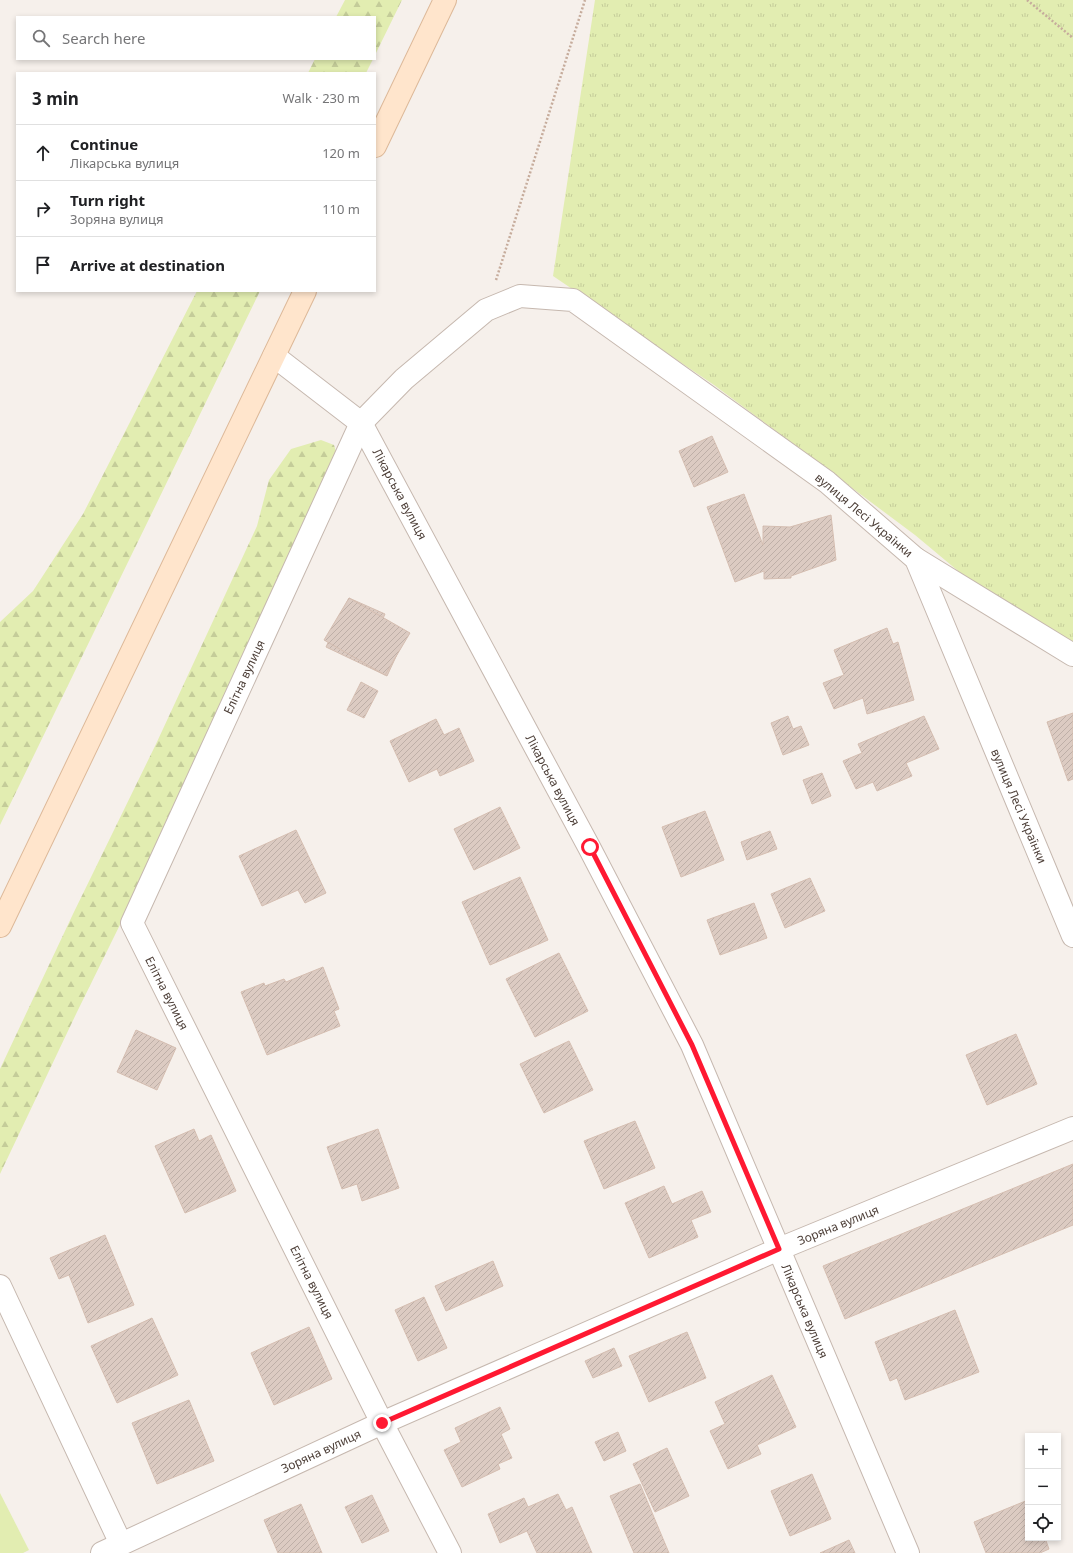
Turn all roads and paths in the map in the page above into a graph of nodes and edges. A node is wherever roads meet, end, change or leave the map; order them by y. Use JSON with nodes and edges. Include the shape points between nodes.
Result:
{"nodes":[{"id":1,"x":445,"y":0,"type":"edge"},
{"id":2,"x":585,"y":0,"type":"edge"},
{"id":3,"x":1027,"y":0,"type":"edge"},
{"id":4,"x":1073,"y":38,"type":"edge"},
{"id":5,"x":376,"y":144,"type":"edge"},
{"id":6,"x":305,"y":292,"type":"edge"},
{"id":7,"x":486,"y":310,"type":"junction"},
{"id":8,"x":274,"y":356,"type":"junction"},
{"id":9,"x":361,"y":423,"type":"junction"},
{"id":10,"x":916,"y":559,"type":"junction"},
{"id":11,"x":1073,"y":655,"type":"edge"},
{"id":12,"x":0,"y":926,"type":"edge"},
{"id":13,"x":1073,"y":936,"type":"edge"},
{"id":14,"x":1073,"y":1128,"type":"edge"},
{"id":15,"x":779,"y":1249,"type":"junction"},
{"id":16,"x":0,"y":1286,"type":"edge"},
{"id":17,"x":382,"y":1423,"type":"junction"},
{"id":18,"x":122,"y":1544,"type":"junction"},
{"id":19,"x":102,"y":1553,"type":"edge"},
{"id":20,"x":450,"y":1553,"type":"edge"},
{"id":21,"x":908,"y":1553,"type":"edge"}],
"edges":[{"from":1,"to":5,"type":"main road"},
{"from":2,"to":7,"type":"path"},
{"from":3,"to":4,"type":"path"},
{"from":6,"to":8,"type":"main road"},
{"from":7,"to":9,"type":"street","name":"вулиця Лесі Українки","via":[[404,379]]},
{"from":7,"to":10,"type":"street","name":"вулиця Лесі Українки","via":[[520,296],[573,300],[827,482]]},
{"from":8,"to":9,"type":"street","name":"Лікарська вулиця"},
{"from":8,"to":12,"type":"main road"},
{"from":9,"to":15,"type":"street","name":"Лікарська вулиця","via":[[590,847],[692,1045]]},
{"from":9,"to":17,"type":"street","name":"Елітна вулиця","via":[[132,922]]},
{"from":10,"to":11,"type":"street"},
{"from":10,"to":13,"type":"street","name":"вулиця Лесі Українки"},
{"from":14,"to":15,"type":"street","name":"Зоряна вулиця"},
{"from":15,"to":17,"type":"street","name":"Зоряна вулиця"},
{"from":15,"to":21,"type":"street","name":"Лікарська вулиця"},
{"from":16,"to":18,"type":"street"},
{"from":17,"to":18,"type":"street","name":"Зоряна вулиця"},
{"from":17,"to":20,"type":"street","name":"Елітна вулиця"},
{"from":18,"to":19,"type":"street","name":"Зоряна вулиця"}]}
